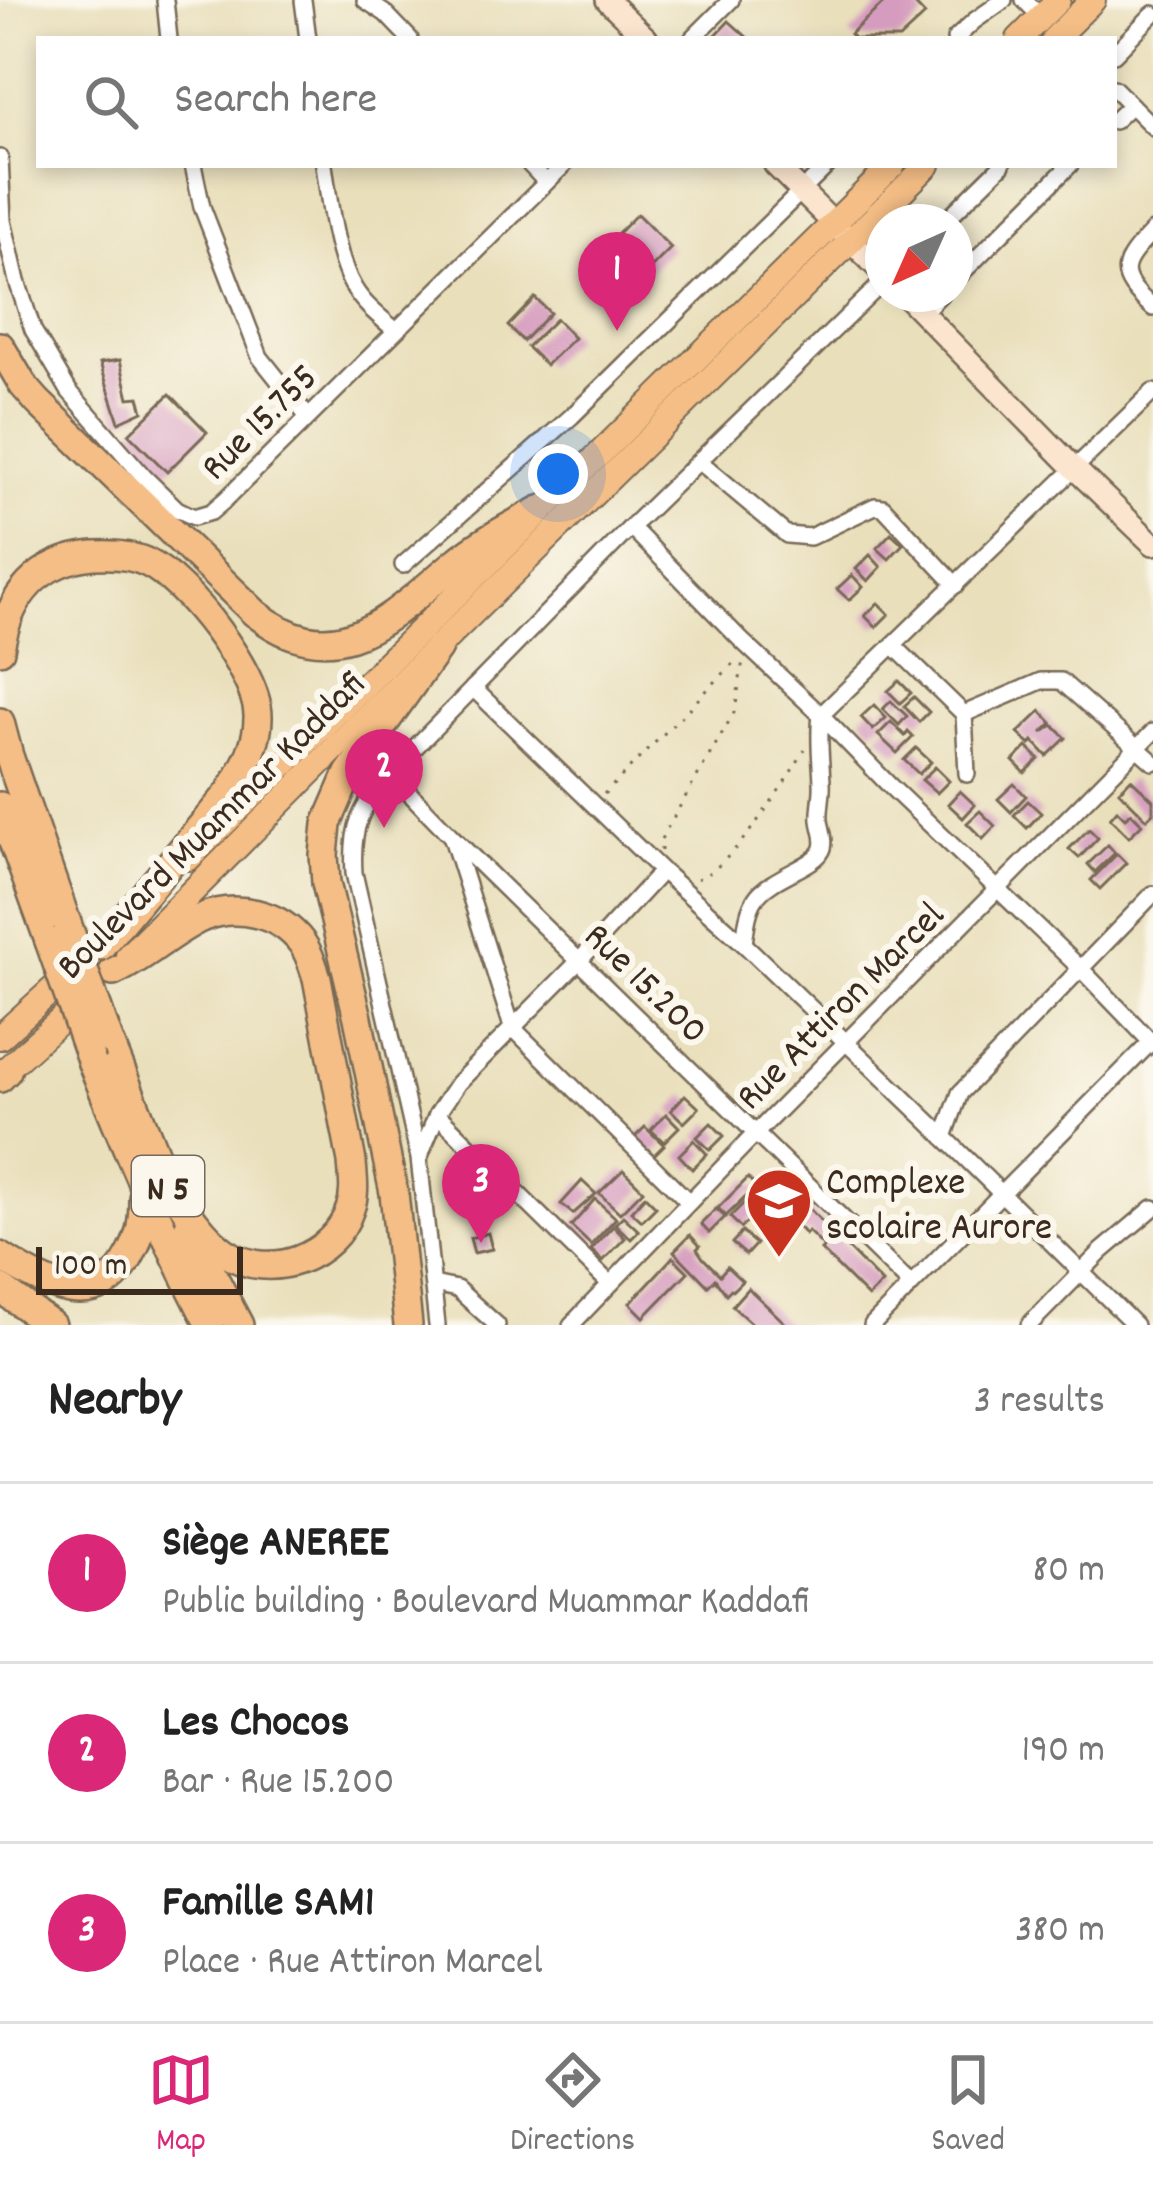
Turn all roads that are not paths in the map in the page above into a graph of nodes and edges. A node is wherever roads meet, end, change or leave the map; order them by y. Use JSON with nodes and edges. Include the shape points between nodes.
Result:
{"nodes":[{"id":1,"x":164,"y":0,"type":"edge"},
{"id":2,"x":303,"y":0,"type":"edge"},
{"id":3,"x":365,"y":0,"type":"edge"},
{"id":4,"x":608,"y":0,"type":"edge"},
{"id":5,"x":731,"y":0,"type":"edge"},
{"id":6,"x":1004,"y":0,"type":"edge"},
{"id":7,"x":1093,"y":0,"type":"edge"},
{"id":8,"x":1153,"y":14,"type":"edge"},
{"id":9,"x":1050,"y":21,"type":"edge"},
{"id":10,"x":169,"y":36,"type":"edge"},
{"id":11,"x":308,"y":36,"type":"edge"},
{"id":12,"x":407,"y":36,"type":"edge"},
{"id":13,"x":644,"y":36,"type":"edge"},
{"id":14,"x":695,"y":36,"type":"edge"},
{"id":15,"x":958,"y":36,"type":"edge"},
{"id":16,"x":1117,"y":51,"type":"edge"},
{"id":17,"x":1117,"y":91,"type":"edge"},
{"id":18,"x":1131,"y":105,"type":"junction"},
{"id":19,"x":1117,"y":119,"type":"edge"},
{"id":20,"x":1153,"y":127,"type":"edge"},
{"id":21,"x":0,"y":158,"type":"edge"},
{"id":22,"x":194,"y":168,"type":"edge"},
{"id":23,"x":325,"y":168,"type":"edge"},
{"id":24,"x":533,"y":168,"type":"edge"},
{"id":25,"x":561,"y":168,"type":"edge"},
{"id":26,"x":779,"y":168,"type":"edge"},
{"id":27,"x":825,"y":168,"type":"edge"},
{"id":28,"x":891,"y":168,"type":"edge"},
{"id":29,"x":924,"y":168,"type":"edge"},
{"id":30,"x":999,"y":168,"type":"edge"},
{"id":31,"x":1067,"y":168,"type":"edge"},
{"id":32,"x":546,"y":182,"type":"junction"},
{"id":33,"x":801,"y":191,"type":"junction"},
{"id":34,"x":962,"y":204,"type":"edge"},
{"id":35,"x":1153,"y":231,"type":"edge"},
{"id":36,"x":842,"y":234,"type":"junction"},
{"id":37,"x":865,"y":259,"type":"edge"},
{"id":38,"x":973,"y":262,"type":"edge"},
{"id":39,"x":865,"y":296,"type":"edge"},
{"id":40,"x":1153,"y":308,"type":"edge"},
{"id":41,"x":922,"y":313,"type":"edge"},
{"id":42,"x":395,"y":330,"type":"junction"},
{"id":43,"x":0,"y":346,"type":"edge"},
{"id":44,"x":1153,"y":392,"type":"edge"},
{"id":45,"x":307,"y":416,"type":"junction"},
{"id":46,"x":699,"y":461,"type":"junction"},
{"id":47,"x":1073,"y":467,"type":"junction"},
{"id":48,"x":540,"y":510,"type":"junction"},
{"id":49,"x":631,"y":527,"type":"junction"},
{"id":50,"x":1153,"y":544,"type":"edge"},
{"id":51,"x":403,"y":565,"type":"dead end"},
{"id":52,"x":956,"y":586,"type":"junction"},
{"id":53,"x":893,"y":645,"type":"junction"},
{"id":54,"x":437,"y":648,"type":"junction"},
{"id":55,"x":0,"y":650,"type":"edge"},
{"id":56,"x":473,"y":688,"type":"junction"},
{"id":57,"x":0,"y":708,"type":"edge"},
{"id":58,"x":964,"y":714,"type":"junction"},
{"id":59,"x":820,"y":721,"type":"junction"},
{"id":60,"x":0,"y":722,"type":"edge"},
{"id":61,"x":1153,"y":732,"type":"edge"},
{"id":62,"x":1138,"y":748,"type":"junction"},
{"id":63,"x":9,"y":756,"type":"junction"},
{"id":64,"x":1153,"y":762,"type":"edge"},
{"id":65,"x":390,"y":773,"type":"junction"},
{"id":66,"x":967,"y":774,"type":"dead end"},
{"id":67,"x":0,"y":806,"type":"edge"},
{"id":68,"x":452,"y":837,"type":"junction"},
{"id":69,"x":0,"y":855,"type":"edge"},
{"id":70,"x":662,"y":871,"type":"junction"},
{"id":71,"x":998,"y":890,"type":"junction"},
{"id":72,"x":1153,"y":894,"type":"edge"},
{"id":73,"x":32,"y":895,"type":"junction"},
{"id":74,"x":58,"y":932,"type":"junction"},
{"id":75,"x":744,"y":944,"type":"junction"},
{"id":76,"x":101,"y":946,"type":"junction"},
{"id":77,"x":580,"y":960,"type":"junction"},
{"id":78,"x":1080,"y":968,"type":"junction"},
{"id":79,"x":113,"y":972,"type":"junction"},
{"id":80,"x":512,"y":1028,"type":"junction"},
{"id":81,"x":0,"y":1037,"type":"edge"},
{"id":82,"x":1152,"y":1042,"type":"edge"},
{"id":83,"x":846,"y":1045,"type":"junction"},
{"id":84,"x":2,"y":1075,"type":"edge"},
{"id":85,"x":437,"y":1114,"type":"junction"},
{"id":86,"x":756,"y":1133,"type":"junction"},
{"id":87,"x":944,"y":1137,"type":"junction"},
{"id":88,"x":419,"y":1159,"type":"junction"},
{"id":89,"x":151,"y":1179,"type":"junction"},
{"id":90,"x":1001,"y":1193,"type":"junction"},
{"id":91,"x":688,"y":1202,"type":"junction"},
{"id":92,"x":1153,"y":1208,"type":"edge"},
{"id":93,"x":0,"y":1256,"type":"edge"},
{"id":94,"x":1082,"y":1273,"type":"junction"},
{"id":95,"x":433,"y":1284,"type":"junction"},
{"id":96,"x":610,"y":1284,"type":"junction"},
{"id":97,"x":911,"y":1286,"type":"junction"},
{"id":98,"x":0,"y":1288,"type":"edge"},
{"id":99,"x":51,"y":1325,"type":"edge"},
{"id":100,"x":210,"y":1325,"type":"edge"},
{"id":101,"x":239,"y":1325,"type":"edge"},
{"id":102,"x":408,"y":1325,"type":"edge"},
{"id":103,"x":437,"y":1325,"type":"edge"},
{"id":104,"x":496,"y":1325,"type":"edge"},
{"id":105,"x":571,"y":1325,"type":"edge"},
{"id":106,"x":872,"y":1325,"type":"edge"},
{"id":107,"x":1029,"y":1325,"type":"edge"},
{"id":108,"x":1135,"y":1325,"type":"edge"}],
"edges":[{"from":1,"to":10,"type":"street"},
{"from":2,"to":11,"type":"street"},
{"from":3,"to":12,"type":"street"},
{"from":4,"to":13,"type":"street"},
{"from":5,"to":14,"type":"street"},
{"from":6,"to":15,"type":"street"},
{"from":7,"to":9,"type":"main road"},
{"from":8,"to":16,"type":"street"},
{"from":17,"to":18,"type":"street"},
{"from":18,"to":19,"type":"street"},
{"from":18,"to":20,"type":"street"},
{"from":21,"to":45,"type":"street","name":"Rue 15.755","via":[[3,220],[34,330],[69,391],[177,509],[194,517],[211,512]]},
{"from":22,"to":45,"type":"street","via":[[260,357]]},
{"from":23,"to":42,"type":"street","via":[[352,285]]},
{"from":24,"to":32,"type":"street"},
{"from":25,"to":32,"type":"street","name":"Rue 15.755"},
{"from":26,"to":33,"type":"street"},
{"from":27,"to":33,"type":"street"},
{"from":28,"to":36,"type":"main road","name":"Boulevard Muammar Kaddafi"},
{"from":29,"to":36,"type":"main road","name":"Boulevard Muammar Kaddafi"},
{"from":30,"to":34,"type":"street"},
{"from":31,"to":38,"type":"street"},
{"from":32,"to":42,"type":"street","name":"Rue 15.755"},
{"from":33,"to":36,"type":"street"},
{"from":33,"to":51,"type":"street","via":[[572,416]]},
{"from":35,"to":40,"type":"street","via":[[1125,270]]},
{"from":36,"to":37,"type":"street"},
{"from":36,"to":48,"type":"main road","name":"Boulevard Muammar Kaddafi"},
{"from":36,"to":54,"type":"main road","name":"Boulevard Muammar Kaddafi"},
{"from":39,"to":46,"type":"street"},
{"from":41,"to":47,"type":"street"},
{"from":42,"to":45,"type":"street","name":"Rue 15.755"},
{"from":43,"to":48,"type":"highway","via":[[65,429],[255,614],[298,638],[334,641],[368,632],[458,560]]},
{"from":44,"to":47,"type":"street"},
{"from":46,"to":49,"type":"street"},
{"from":46,"to":52,"type":"street","via":[[787,536],[810,537],[884,507]]},
{"from":47,"to":50,"type":"street"},
{"from":47,"to":52,"type":"street"},
{"from":48,"to":76,"type":"main road","name":"Boulevard Muammar Kaddafi"},
{"from":49,"to":56,"type":"street"},
{"from":49,"to":59,"type":"street"},
{"from":52,"to":53,"type":"street"},
{"from":53,"to":58,"type":"street"},
{"from":53,"to":59,"type":"street"},
{"from":54,"to":79,"type":"main road","name":"Boulevard Muammar Kaddafi"},
{"from":54,"to":102,"type":"highway","via":[[349,773],[327,824],[324,855],[394,1192]]},
{"from":55,"to":76,"type":"highway","via":[[17,598],[41,572],[84,556],[124,556],[171,580],[239,661],[255,694],[256,738],[230,792]]},
{"from":56,"to":65,"type":"street"},
{"from":56,"to":70,"type":"street"},
{"from":57,"to":63,"type":"highway"},
{"from":58,"to":62,"type":"street","via":[[1040,681],[1061,681]]},
{"from":58,"to":66,"type":"street"},
{"from":59,"to":71,"type":"street"},
{"from":59,"to":75,"type":"street","via":[[822,853],[761,892]]},
{"from":60,"to":63,"type":"highway","number":"N 5"},
{"from":61,"to":62,"type":"street","name":"Rue Attiron Marcel"},
{"from":62,"to":64,"type":"street"},
{"from":62,"to":71,"type":"street","name":"Rue Attiron Marcel"},
{"from":63,"to":74,"type":"highway","number":"N 5"},
{"from":65,"to":68,"type":"street","name":"Rue 15.200"},
{"from":65,"to":88,"type":"street","via":[[358,822],[354,873]]},
{"from":67,"to":73,"type":"highway","number":"N 5"},
{"from":68,"to":77,"type":"street","name":"Rue 15.200"},
{"from":68,"to":80,"type":"street"},
{"from":69,"to":73,"type":"highway"},
{"from":70,"to":75,"type":"street"},
{"from":70,"to":77,"type":"street"},
{"from":71,"to":78,"type":"street"},
{"from":71,"to":83,"type":"street","name":"Rue Attiron Marcel"},
{"from":72,"to":78,"type":"street"},
{"from":73,"to":74,"type":"highway","number":"N 5"},
{"from":74,"to":89,"type":"highway","number":"N 5","bridge":true},
{"from":75,"to":83,"type":"street"},
{"from":76,"to":81,"type":"main road","name":"Boulevard Muammar Kaddafi"},
{"from":77,"to":80,"type":"street"},
{"from":77,"to":86,"type":"street","name":"Rue 15.200"},
{"from":78,"to":82,"type":"street"},
{"from":78,"to":87,"type":"street","via":[[960,1093]]},
{"from":79,"to":84,"type":"main road","name":"Boulevard Muammar Kaddafi"},
{"from":79,"to":89,"type":"highway","via":[[204,916],[236,911],[291,931],[317,978],[354,1187],[352,1206],[325,1248],[292,1263],[260,1264],[211,1239]]},
{"from":80,"to":85,"type":"street"},
{"from":80,"to":91,"type":"street"},
{"from":82,"to":90,"type":"street"},
{"from":83,"to":86,"type":"street","name":"Rue Attiron Marcel"},
{"from":83,"to":87,"type":"street"},
{"from":85,"to":88,"type":"street"},
{"from":85,"to":96,"type":"street"},
{"from":86,"to":91,"type":"street","name":"Rue Attiron Marcel"},
{"from":86,"to":97,"type":"street","name":"Rue 15.200"},
{"from":87,"to":90,"type":"street"},
{"from":88,"to":95,"type":"street"},
{"from":89,"to":93,"type":"highway","via":[[136,1244],[101,1288],[65,1290]]},
{"from":89,"to":100,"type":"highway","number":"N 5","via":[[169,1247]]},
{"from":89,"to":101,"type":"highway","number":"N 5"},
{"from":90,"to":94,"type":"street"},
{"from":90,"to":97,"type":"street"},
{"from":91,"to":96,"type":"street","name":"Rue Attiron Marcel"},
{"from":92,"to":94,"type":"street"},
{"from":94,"to":107,"type":"street"},
{"from":94,"to":108,"type":"street"},
{"from":95,"to":103,"type":"street"},
{"from":95,"to":104,"type":"street","via":[[457,1288]]},
{"from":96,"to":105,"type":"street","name":"Rue Attiron Marcel"},
{"from":97,"to":106,"type":"street"},
{"from":98,"to":99,"type":"highway"}]}
